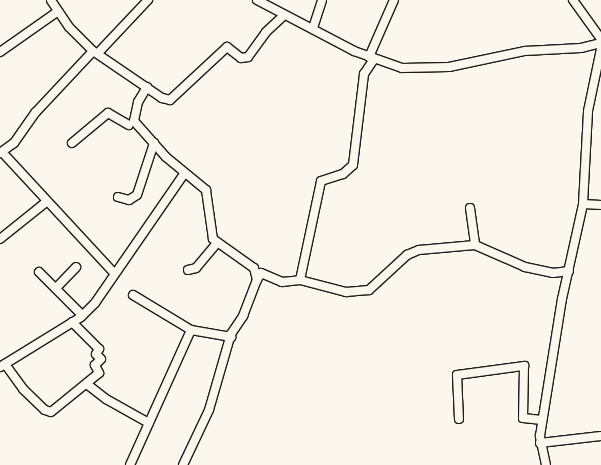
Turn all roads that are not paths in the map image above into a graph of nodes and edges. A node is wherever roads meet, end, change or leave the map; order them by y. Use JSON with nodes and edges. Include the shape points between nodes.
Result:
{"nodes":[{"id":1,"x":51,"y":0,"type":"edge"},
{"id":2,"x":148,"y":0,"type":"edge"},
{"id":3,"x":257,"y":0,"type":"edge"},
{"id":4,"x":322,"y":0,"type":"edge"},
{"id":5,"x":394,"y":0,"type":"edge"},
{"id":6,"x":573,"y":0,"type":"edge"},
{"id":7,"x":57,"y":12,"type":"junction"},
{"id":8,"x":284,"y":14,"type":"junction"},
{"id":9,"x":313,"y":28,"type":"junction"},
{"id":10,"x":601,"y":44,"type":"edge"},
{"id":11,"x":0,"y":52,"type":"edge"},
{"id":12,"x":95,"y":52,"type":"junction"},
{"id":13,"x":372,"y":58,"type":"junction"},
{"id":14,"x":147,"y":87,"type":"junction"},
{"id":15,"x":128,"y":125,"type":"dead end"},
{"id":16,"x":72,"y":143,"type":"dead end"},
{"id":17,"x":154,"y":144,"type":"junction"},
{"id":18,"x":1,"y":152,"type":"edge"},
{"id":19,"x":184,"y":174,"type":"junction"},
{"id":20,"x":118,"y":197,"type":"dead end"},
{"id":21,"x":46,"y":202,"type":"junction"},
{"id":22,"x":583,"y":204,"type":"junction"},
{"id":23,"x":601,"y":205,"type":"edge"},
{"id":24,"x":470,"y":208,"type":"dead end"},
{"id":25,"x":0,"y":240,"type":"edge"},
{"id":26,"x":217,"y":243,"type":"junction"},
{"id":27,"x":475,"y":245,"type":"junction"},
{"id":28,"x":76,"y":267,"type":"dead end"},
{"id":29,"x":188,"y":270,"type":"dead end"},
{"id":30,"x":569,"y":271,"type":"junction"},
{"id":31,"x":39,"y":272,"type":"dead end"},
{"id":32,"x":113,"y":272,"type":"junction"},
{"id":33,"x":257,"y":280,"type":"junction"},
{"id":34,"x":300,"y":280,"type":"junction"},
{"id":35,"x":56,"y":288,"type":"junction"},
{"id":36,"x":133,"y":295,"type":"dead end"},
{"id":37,"x":82,"y":315,"type":"junction"},
{"id":38,"x":72,"y":322,"type":"junction"},
{"id":39,"x":191,"y":330,"type":"junction"},
{"id":40,"x":230,"y":337,"type":"junction"},
{"id":41,"x":3,"y":365,"type":"edge"},
{"id":42,"x":88,"y":385,"type":"junction"},
{"id":43,"x":459,"y":419,"type":"dead end"},
{"id":44,"x":542,"y":420,"type":"junction"},
{"id":45,"x":149,"y":423,"type":"junction"},
{"id":46,"x":601,"y":436,"type":"edge"},
{"id":47,"x":540,"y":443,"type":"junction"},
{"id":48,"x":130,"y":465,"type":"edge"},
{"id":49,"x":183,"y":465,"type":"edge"},
{"id":50,"x":546,"y":465,"type":"edge"}],
"edges":[{"from":1,"to":7,"type":"street"},
{"from":2,"to":12,"type":"street"},
{"from":3,"to":8,"type":"street"},
{"from":4,"to":9,"type":"street"},
{"from":5,"to":13,"type":"street"},
{"from":6,"to":10,"type":"street"},
{"from":7,"to":11,"type":"street"},
{"from":7,"to":12,"type":"street"},
{"from":8,"to":9,"type":"street"},
{"from":8,"to":14,"type":"street","via":[[266,32],[248,57],[241,58],[227,47],[172,99],[165,100]]},
{"from":9,"to":13,"type":"street"},
{"from":10,"to":13,"type":"street","via":[[581,48],[525,51],[428,69],[402,68]]},
{"from":10,"to":22,"type":"street","via":[[588,111]]},
{"from":12,"to":14,"type":"street"},
{"from":12,"to":18,"type":"street","via":[[36,112],[14,143]]},
{"from":13,"to":34,"type":"street","via":[[364,74],[353,165],[343,174],[321,181]]},
{"from":14,"to":17,"type":"street","via":[[138,102],[134,121]]},
{"from":15,"to":16,"type":"street","via":[[108,113]]},
{"from":17,"to":19,"type":"street"},
{"from":17,"to":20,"type":"street","via":[[137,195],[128,200]]},
{"from":18,"to":21,"type":"street"},
{"from":19,"to":26,"type":"street","via":[[206,190],[211,233]]},
{"from":19,"to":32,"type":"street"},
{"from":21,"to":25,"type":"street"},
{"from":21,"to":32,"type":"street"},
{"from":22,"to":23,"type":"street"},
{"from":22,"to":30,"type":"street"},
{"from":24,"to":27,"type":"street"},
{"from":26,"to":29,"type":"street","via":[[196,268]]},
{"from":26,"to":33,"type":"street","via":[[254,268]]},
{"from":27,"to":30,"type":"street","via":[[525,267],[554,273]]},
{"from":27,"to":34,"type":"street","via":[[419,250],[407,255],[369,290],[346,292]]},
{"from":28,"to":35,"type":"street"},
{"from":30,"to":44,"type":"street"},
{"from":31,"to":35,"type":"street"},
{"from":32,"to":37,"type":"street","via":[[95,303]]},
{"from":33,"to":34,"type":"street","via":[[261,273],[287,283]]},
{"from":33,"to":40,"type":"street","via":[[244,316]]},
{"from":35,"to":37,"type":"street"},
{"from":36,"to":39,"type":"street"},
{"from":37,"to":38,"type":"street"},
{"from":38,"to":41,"type":"street"},
{"from":38,"to":42,"type":"street","via":[[99,349],[96,354],[101,359],[95,365],[99,373]]},
{"from":39,"to":40,"type":"street"},
{"from":39,"to":45,"type":"street"},
{"from":40,"to":49,"type":"street","via":[[209,410]]},
{"from":41,"to":42,"type":"street","via":[[45,410],[51,412]]},
{"from":42,"to":45,"type":"street","via":[[106,399]]},
{"from":43,"to":44,"type":"street","via":[[457,375],[524,366],[523,418]]},
{"from":44,"to":47,"type":"street"},
{"from":45,"to":48,"type":"street"},
{"from":46,"to":47,"type":"street"},
{"from":47,"to":50,"type":"street"}]}
